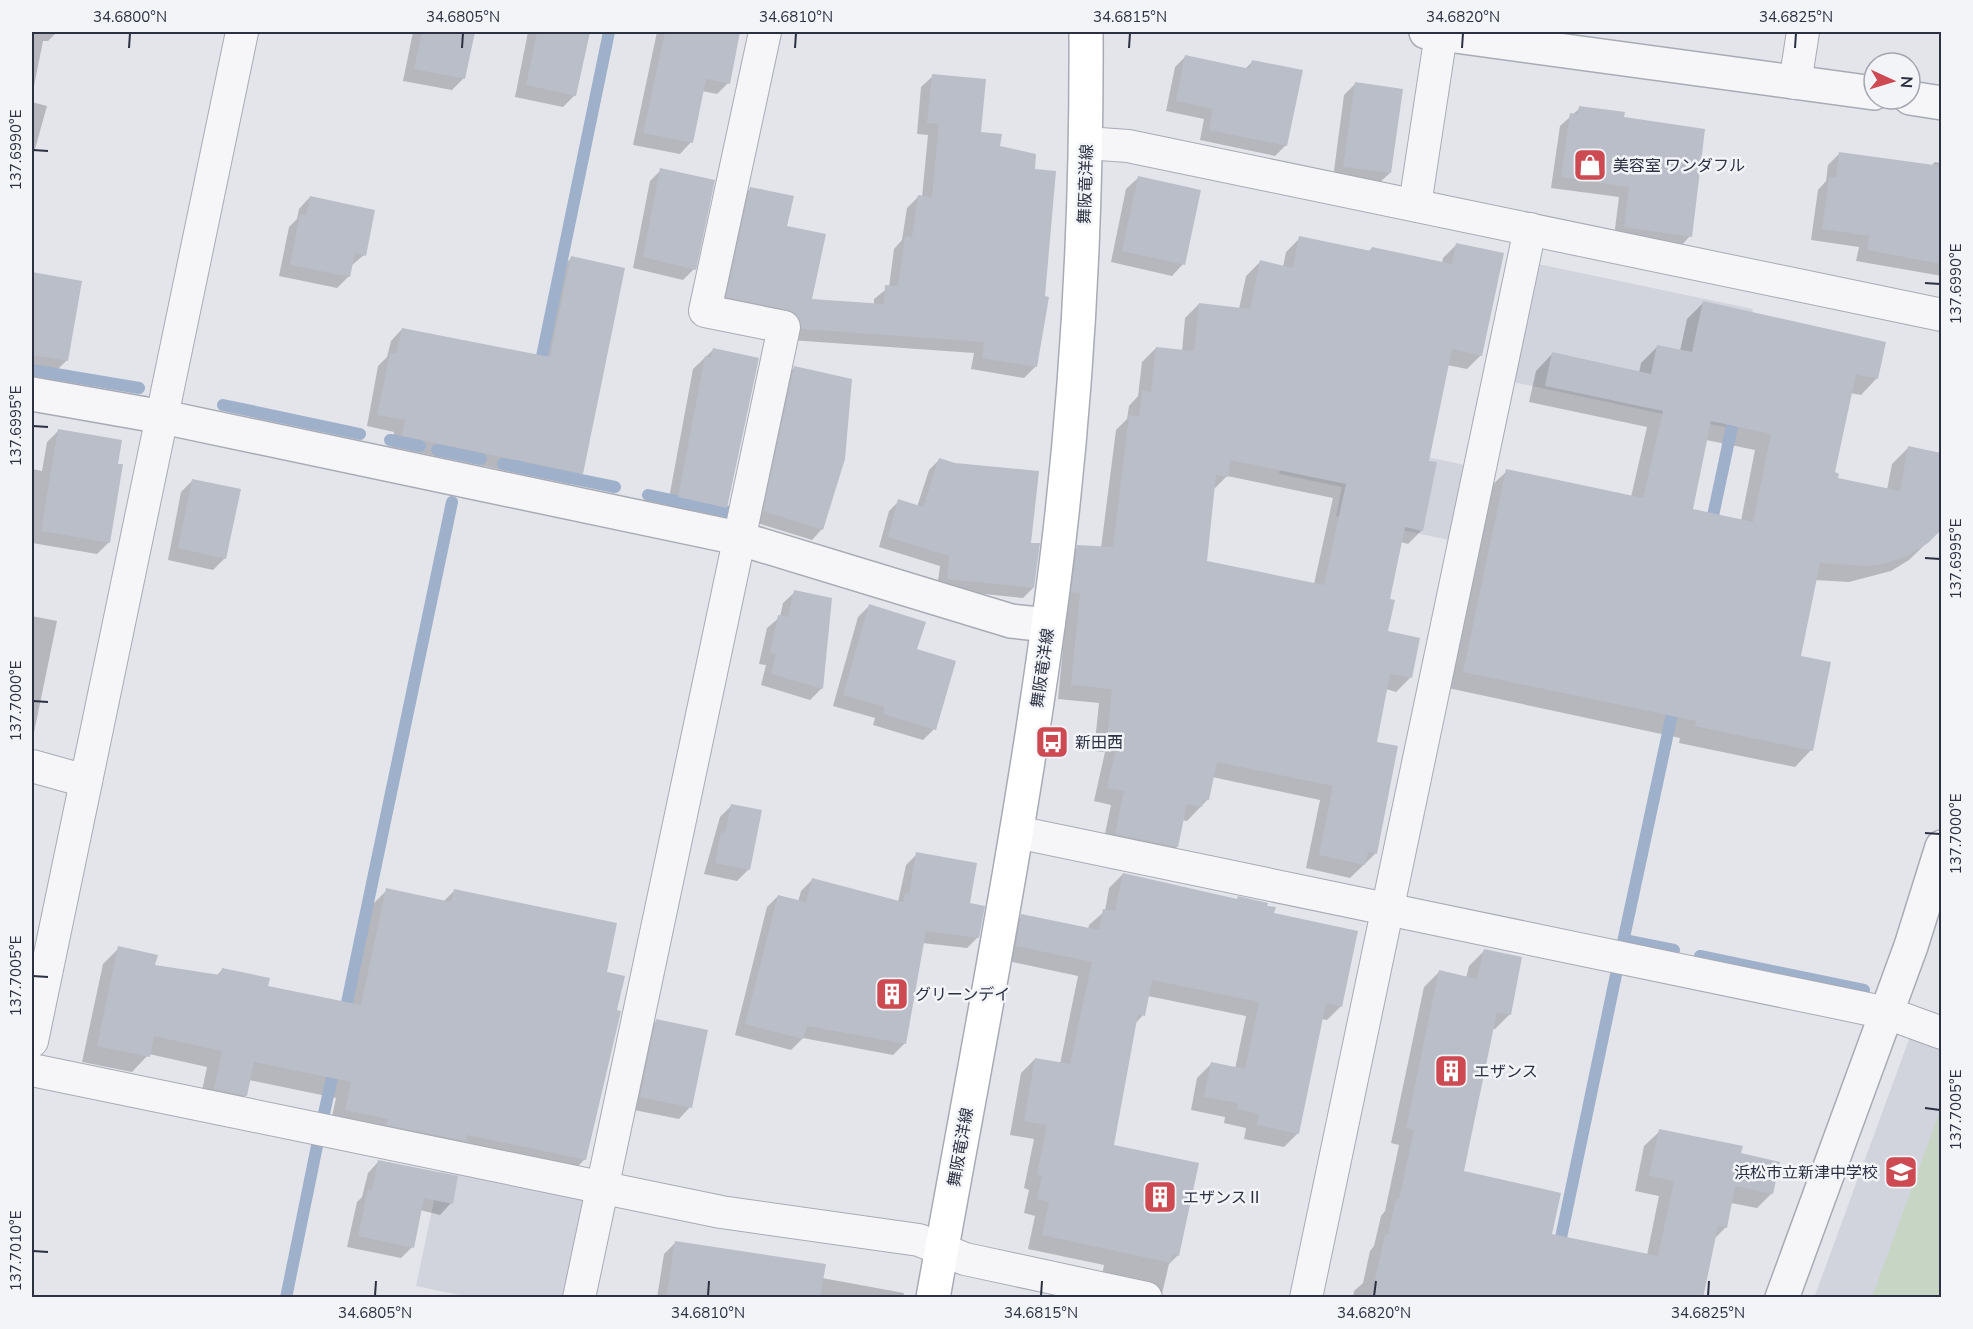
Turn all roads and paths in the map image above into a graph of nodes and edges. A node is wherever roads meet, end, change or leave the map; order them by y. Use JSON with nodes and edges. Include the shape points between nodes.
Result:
{"nodes":[{"id":1,"x":242,"y":32,"type":"edge"},
{"id":2,"x":765,"y":32,"type":"edge"},
{"id":3,"x":1086,"y":32,"type":"edge"},
{"id":4,"x":1803,"y":32,"type":"edge"},
{"id":5,"x":1447,"y":33,"type":"edge"},
{"id":6,"x":1795,"y":83,"type":"junction"},
{"id":7,"x":1862,"y":91,"type":"edge"},
{"id":8,"x":1922,"y":100,"type":"edge"},
{"id":9,"x":1941,"y":103,"type":"edge"},
{"id":10,"x":1086,"y":143,"type":"junction"},
{"id":11,"x":1415,"y":205,"type":"junction"},
{"id":12,"x":1530,"y":229,"type":"junction"},
{"id":13,"x":1941,"y":315,"type":"edge"},
{"id":14,"x":32,"y":394,"type":"edge"},
{"id":15,"x":163,"y":417,"type":"junction"},
{"id":16,"x":738,"y":538,"type":"junction"},
{"id":17,"x":1048,"y":626,"type":"junction"},
{"id":18,"x":32,"y":766,"type":"edge"},
{"id":19,"x":86,"y":781,"type":"junction"},
{"id":20,"x":1016,"y":832,"type":"junction"},
{"id":21,"x":1941,"y":847,"type":"edge"},
{"id":22,"x":1387,"y":910,"type":"junction"},
{"id":23,"x":1887,"y":1013,"type":"junction"},
{"id":24,"x":1941,"y":1033,"type":"edge"},
{"id":25,"x":32,"y":1041,"type":"edge"},
{"id":26,"x":32,"y":1070,"type":"edge"},
{"id":27,"x":602,"y":1187,"type":"junction"},
{"id":28,"x":942,"y":1249,"type":"junction"},
{"id":29,"x":579,"y":1298,"type":"edge"},
{"id":30,"x":933,"y":1298,"type":"edge"},
{"id":31,"x":1146,"y":1298,"type":"edge"},
{"id":32,"x":1306,"y":1298,"type":"edge"},
{"id":33,"x":1782,"y":1298,"type":"edge"}],
"edges":[{"from":1,"to":15,"type":"street"},
{"from":2,"to":16,"type":"street","via":[[705,311],[784,327]]},
{"from":3,"to":10,"type":"main road","name":"舞阪竜洋線"},
{"from":4,"to":6,"type":"street"},
{"from":5,"to":6,"type":"street"},
{"from":5,"to":11,"type":"street"},
{"from":6,"to":7,"type":"street"},
{"from":8,"to":9,"type":"street"},
{"from":10,"to":11,"type":"street","via":[[1121,145]]},
{"from":10,"to":17,"type":"main road","name":"舞阪竜洋線","via":[[1076,365]]},
{"from":11,"to":12,"type":"street"},
{"from":12,"to":13,"type":"street"},
{"from":12,"to":22,"type":"street"},
{"from":14,"to":15,"type":"street"},
{"from":15,"to":16,"type":"street"},
{"from":15,"to":19,"type":"street"},
{"from":16,"to":17,"type":"street","via":[[1011,621]]},
{"from":16,"to":27,"type":"street"},
{"from":17,"to":20,"type":"main road","name":"舞阪竜洋線"},
{"from":18,"to":19,"type":"street"},
{"from":19,"to":25,"type":"street"},
{"from":20,"to":22,"type":"street"},
{"from":20,"to":28,"type":"main road","name":"舞阪竜洋線"},
{"from":21,"to":23,"type":"street"},
{"from":22,"to":23,"type":"street"},
{"from":22,"to":32,"type":"street"},
{"from":23,"to":24,"type":"street"},
{"from":23,"to":33,"type":"street"},
{"from":26,"to":27,"type":"street"},
{"from":27,"to":28,"type":"street","via":[[754,1218],[919,1240]]},
{"from":27,"to":29,"type":"street"},
{"from":28,"to":30,"type":"main road","name":"舞阪竜洋線"},
{"from":28,"to":31,"type":"street","via":[[965,1259]]}]}
